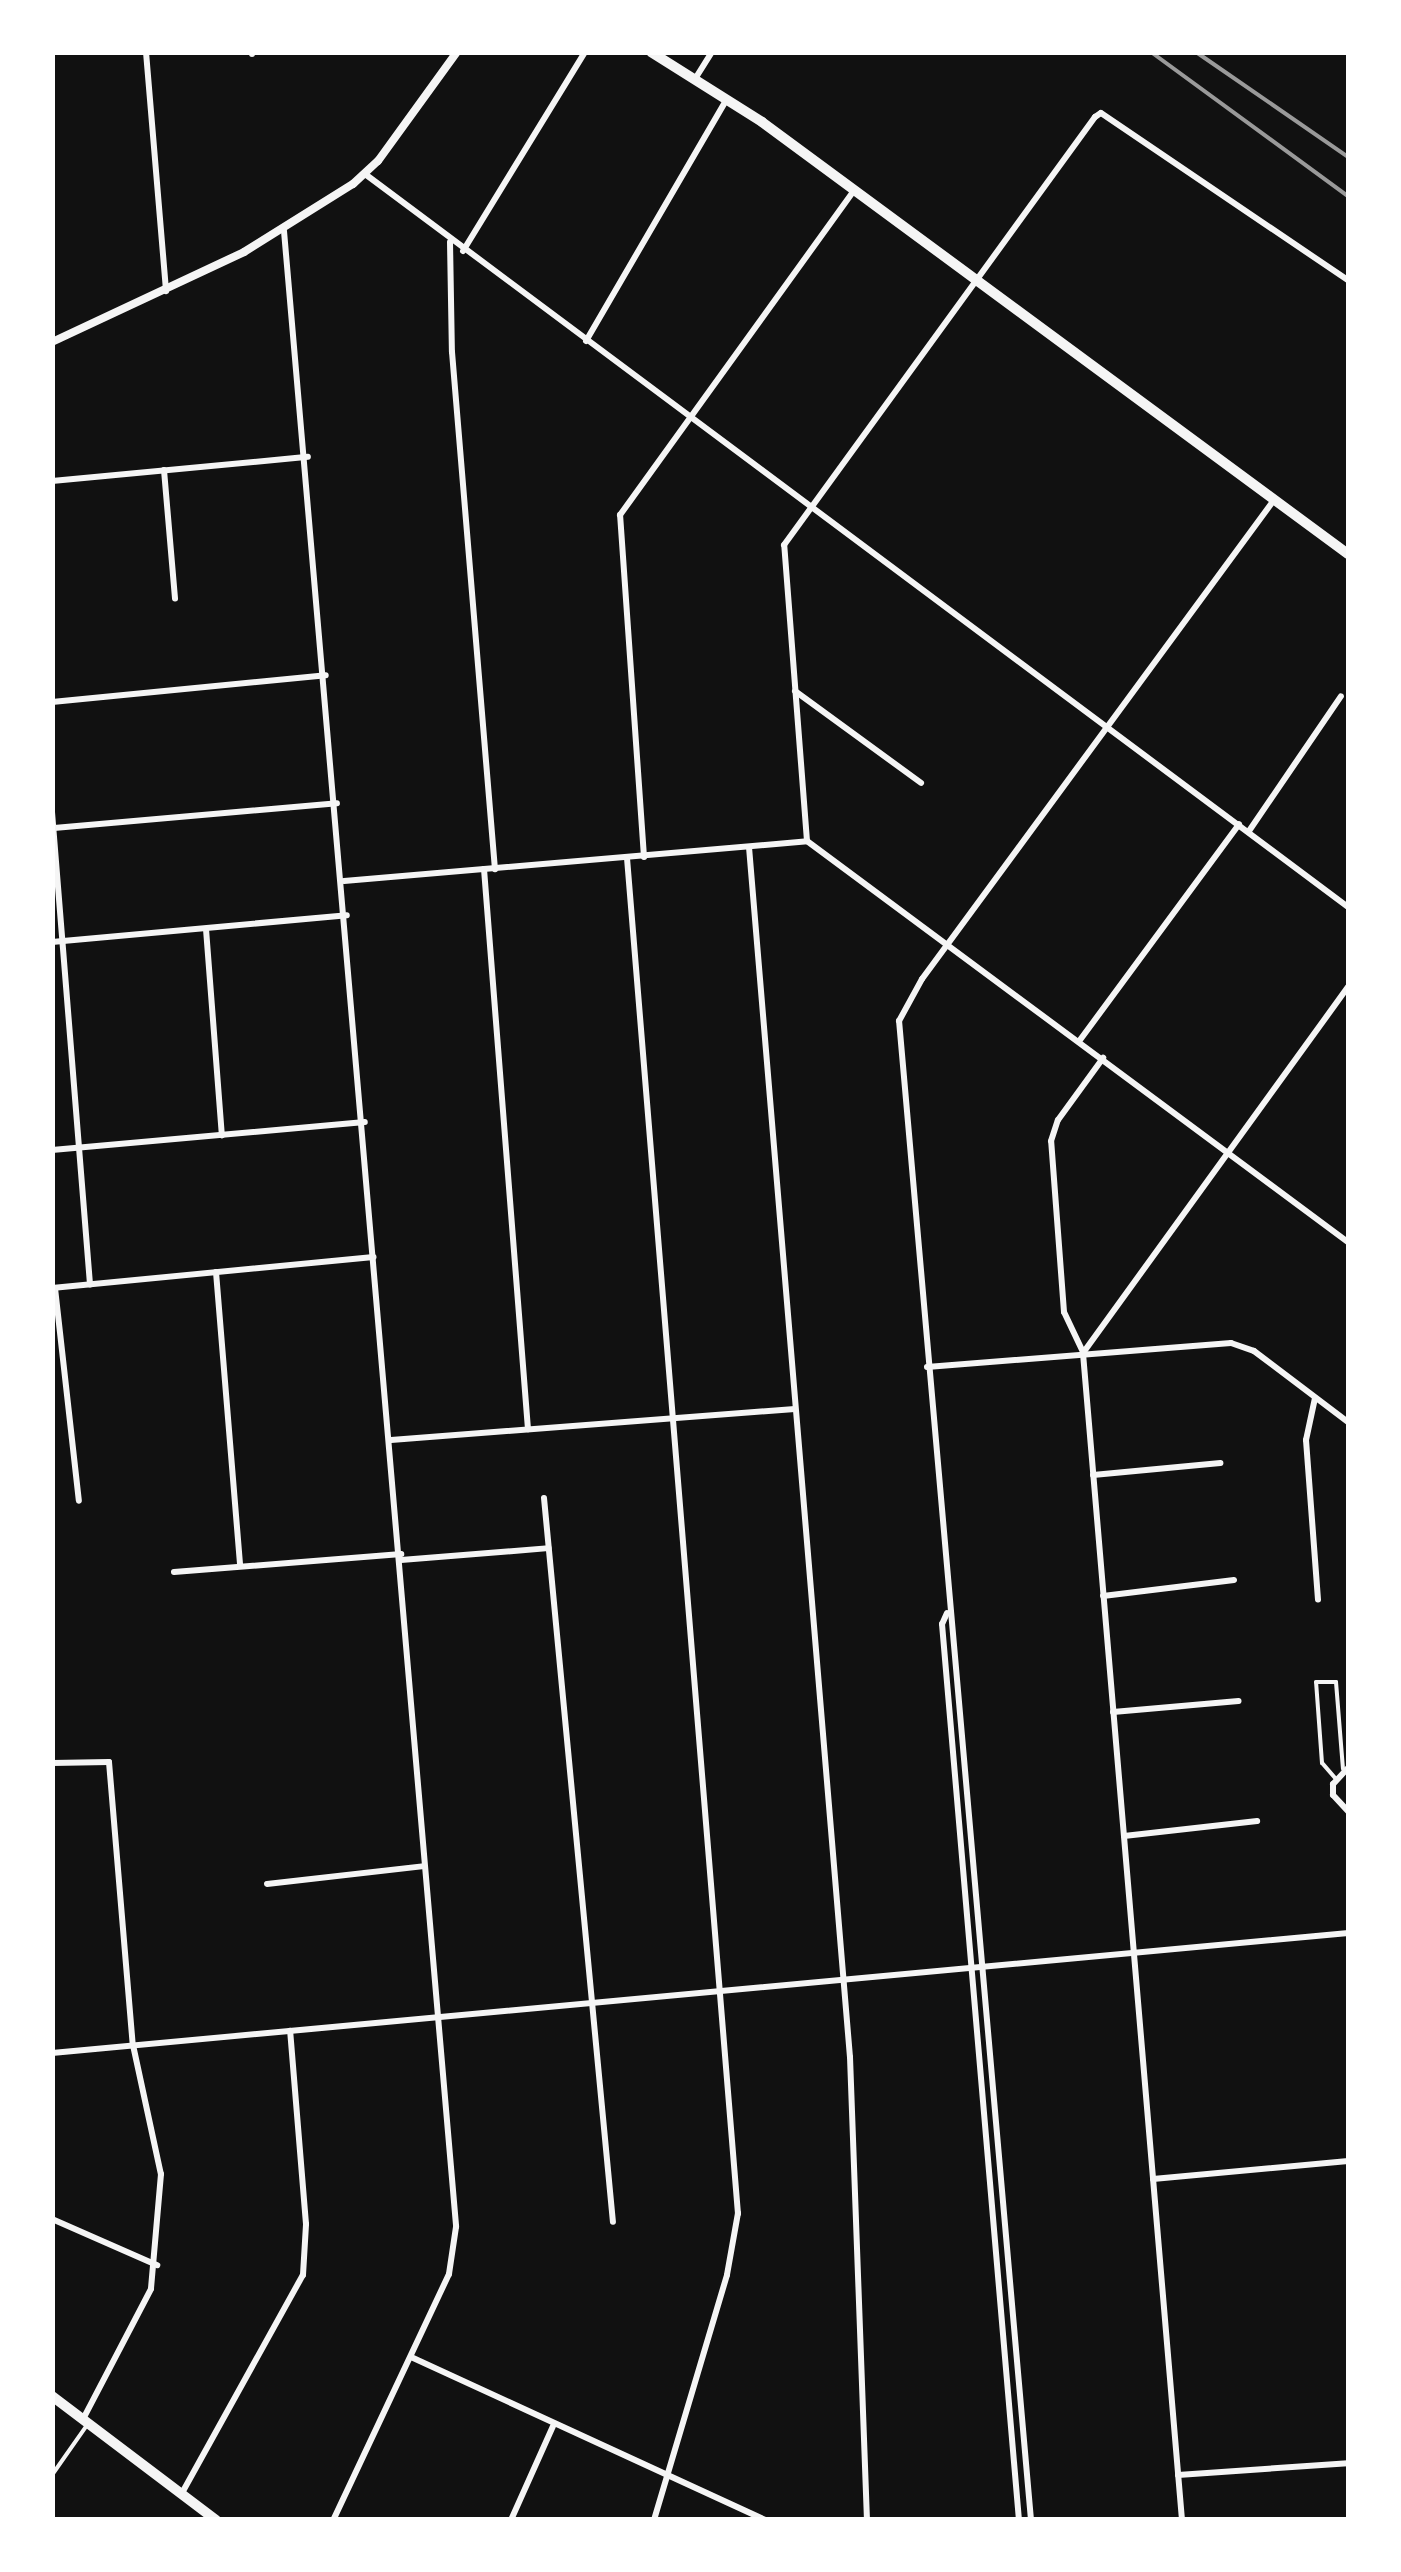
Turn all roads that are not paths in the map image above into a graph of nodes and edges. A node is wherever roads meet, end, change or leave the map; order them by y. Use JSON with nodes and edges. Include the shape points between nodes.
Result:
{"nodes":[{"id":1,"x":146,"y":52,"type":"edge"},
{"id":2,"x":456,"y":52,"type":"edge"},
{"id":3,"x":584,"y":52,"type":"edge"},
{"id":4,"x":650,"y":52,"type":"edge"},
{"id":5,"x":712,"y":52,"type":"edge"},
{"id":6,"x":695,"y":79,"type":"junction"},
{"id":7,"x":727,"y":98,"type":"junction"},
{"id":8,"x":365,"y":174,"type":"junction"},
{"id":9,"x":855,"y":189,"type":"junction"},
{"id":10,"x":284,"y":231,"type":"junction"},
{"id":11,"x":450,"y":241,"type":"junction"},
{"id":12,"x":463,"y":251,"type":"junction"},
{"id":13,"x":976,"y":279,"type":"junction"},
{"id":14,"x":1348,"y":280,"type":"edge"},
{"id":15,"x":166,"y":292,"type":"junction"},
{"id":16,"x":586,"y":341,"type":"junction"},
{"id":17,"x":52,"y":342,"type":"edge"},
{"id":18,"x":688,"y":417,"type":"junction"},
{"id":19,"x":308,"y":457,"type":"junction"},
{"id":20,"x":164,"y":470,"type":"junction"},
{"id":21,"x":52,"y":480,"type":"edge"},
{"id":22,"x":1275,"y":500,"type":"junction"},
{"id":23,"x":810,"y":508,"type":"junction"},
{"id":24,"x":1348,"y":554,"type":"edge"},
{"id":25,"x":174,"y":599,"type":"dead end"},
{"id":26,"x":326,"y":675,"type":"junction"},
{"id":27,"x":794,"y":690,"type":"junction"},
{"id":28,"x":1341,"y":696,"type":"dead end"},
{"id":29,"x":52,"y":702,"type":"edge"},
{"id":30,"x":1109,"y":728,"type":"junction"},
{"id":31,"x":921,"y":783,"type":"dead end"},
{"id":32,"x":338,"y":803,"type":"junction"},
{"id":33,"x":52,"y":812,"type":"edge"},
{"id":34,"x":1239,"y":824,"type":"junction"},
{"id":35,"x":54,"y":828,"type":"edge"},
{"id":36,"x":1249,"y":831,"type":"junction"},
{"id":37,"x":808,"y":842,"type":"junction"},
{"id":38,"x":749,"y":847,"type":"junction"},
{"id":39,"x":644,"y":857,"type":"junction"},
{"id":40,"x":627,"y":858,"type":"junction"},
{"id":41,"x":495,"y":869,"type":"junction"},
{"id":42,"x":484,"y":870,"type":"junction"},
{"id":43,"x":344,"y":881,"type":"junction"},
{"id":44,"x":1348,"y":907,"type":"edge"},
{"id":45,"x":347,"y":915,"type":"junction"},
{"id":46,"x":206,"y":929,"type":"junction"},
{"id":47,"x":57,"y":942,"type":"edge"},
{"id":48,"x":948,"y":945,"type":"junction"},
{"id":49,"x":1348,"y":987,"type":"edge"},
{"id":50,"x":1080,"y":1040,"type":"junction"},
{"id":51,"x":1103,"y":1058,"type":"junction"},
{"id":52,"x":364,"y":1122,"type":"junction"},
{"id":53,"x":222,"y":1135,"type":"junction"},
{"id":54,"x":81,"y":1148,"type":"junction"},
{"id":55,"x":52,"y":1150,"type":"edge"},
{"id":56,"x":1228,"y":1150,"type":"junction"},
{"id":57,"x":1348,"y":1242,"type":"edge"},
{"id":58,"x":374,"y":1257,"type":"junction"},
{"id":59,"x":216,"y":1272,"type":"junction"},
{"id":60,"x":90,"y":1284,"type":"junction"},
{"id":61,"x":54,"y":1288,"type":"edge"},
{"id":62,"x":1083,"y":1353,"type":"junction"},
{"id":63,"x":927,"y":1367,"type":"junction"},
{"id":64,"x":1315,"y":1398,"type":"junction"},
{"id":65,"x":795,"y":1409,"type":"junction"},
{"id":66,"x":674,"y":1418,"type":"junction"},
{"id":67,"x":1348,"y":1422,"type":"edge"},
{"id":68,"x":528,"y":1429,"type":"junction"},
{"id":69,"x":391,"y":1440,"type":"junction"},
{"id":70,"x":1220,"y":1463,"type":"dead end"},
{"id":71,"x":1093,"y":1475,"type":"junction"},
{"id":72,"x":544,"y":1498,"type":"dead end"},
{"id":73,"x":79,"y":1501,"type":"dead end"},
{"id":74,"x":549,"y":1548,"type":"junction"},
{"id":75,"x":401,"y":1557,"type":"junction"},
{"id":76,"x":240,"y":1566,"type":"junction"},
{"id":77,"x":174,"y":1572,"type":"dead end"},
{"id":78,"x":1234,"y":1580,"type":"dead end"},
{"id":79,"x":1103,"y":1596,"type":"junction"},
{"id":80,"x":1318,"y":1600,"type":"dead end"},
{"id":81,"x":948,"y":1612,"type":"junction"},
{"id":82,"x":1239,"y":1701,"type":"dead end"},
{"id":83,"x":1113,"y":1712,"type":"junction"},
{"id":84,"x":52,"y":1763,"type":"edge"},
{"id":85,"x":1346,"y":1769,"type":"edge"},
{"id":86,"x":1334,"y":1782,"type":"junction"},
{"id":87,"x":1348,"y":1811,"type":"edge"},
{"id":88,"x":1257,"y":1821,"type":"dead end"},
{"id":89,"x":1124,"y":1836,"type":"junction"},
{"id":90,"x":424,"y":1866,"type":"junction"},
{"id":91,"x":267,"y":1884,"type":"dead end"},
{"id":92,"x":1348,"y":1933,"type":"edge"},
{"id":93,"x":1132,"y":1952,"type":"junction"},
{"id":94,"x":985,"y":1967,"type":"junction"},
{"id":95,"x":971,"y":1968,"type":"junction"},
{"id":96,"x":843,"y":1980,"type":"junction"},
{"id":97,"x":721,"y":1991,"type":"junction"},
{"id":98,"x":591,"y":2003,"type":"junction"},
{"id":99,"x":438,"y":2018,"type":"junction"},
{"id":100,"x":290,"y":2031,"type":"junction"},
{"id":101,"x":133,"y":2046,"type":"junction"},
{"id":102,"x":52,"y":2053,"type":"edge"},
{"id":103,"x":999,"y":2140,"type":"junction"},
{"id":104,"x":986,"y":2142,"type":"junction"},
{"id":105,"x":1348,"y":2161,"type":"edge"},
{"id":106,"x":1152,"y":2180,"type":"junction"},
{"id":107,"x":52,"y":2218,"type":"edge"},
{"id":108,"x":613,"y":2222,"type":"dead end"},
{"id":109,"x":157,"y":2266,"type":"junction"},
{"id":110,"x":1013,"y":2300,"type":"junction"},
{"id":111,"x":1000,"y":2301,"type":"junction"},
{"id":112,"x":411,"y":2357,"type":"junction"},
{"id":113,"x":52,"y":2396,"type":"edge"},
{"id":114,"x":86,"y":2421,"type":"junction"},
{"id":115,"x":554,"y":2426,"type":"junction"},
{"id":116,"x":1348,"y":2463,"type":"edge"},
{"id":117,"x":52,"y":2474,"type":"edge"},
{"id":118,"x":1178,"y":2474,"type":"junction"},
{"id":119,"x":667,"y":2476,"type":"junction"},
{"id":120,"x":182,"y":2494,"type":"junction"},
{"id":121,"x":216,"y":2520,"type":"edge"},
{"id":122,"x":333,"y":2520,"type":"edge"},
{"id":123,"x":511,"y":2520,"type":"edge"},
{"id":124,"x":654,"y":2520,"type":"edge"},
{"id":125,"x":765,"y":2520,"type":"edge"},
{"id":126,"x":867,"y":2520,"type":"edge"},
{"id":127,"x":1019,"y":2520,"type":"edge"},
{"id":128,"x":1032,"y":2520,"type":"edge"},
{"id":129,"x":1182,"y":2520,"type":"edge"}],
"edges":[{"from":1,"to":15,"type":"street"},
{"from":2,"to":8,"type":"street"},
{"from":3,"to":12,"type":"street"},
{"from":4,"to":6,"type":"main road"},
{"from":5,"to":6,"type":"street"},
{"from":6,"to":7,"type":"main road"},
{"from":7,"to":9,"type":"main road"},
{"from":7,"to":16,"type":"street"},
{"from":8,"to":10,"type":"street"},
{"from":8,"to":11,"type":"street"},
{"from":9,"to":13,"type":"main road"},
{"from":9,"to":18,"type":"street"},
{"from":10,"to":15,"type":"street"},
{"from":10,"to":19,"type":"street"},
{"from":11,"to":12,"type":"street"},
{"from":11,"to":41,"type":"street","via":[[452,352]]},
{"from":12,"to":16,"type":"street"},
{"from":13,"to":14,"type":"street","via":[[1101,112]]},
{"from":13,"to":22,"type":"main road"},
{"from":13,"to":23,"type":"street"},
{"from":15,"to":17,"type":"street"},
{"from":16,"to":18,"type":"street"},
{"from":18,"to":23,"type":"street"},
{"from":18,"to":39,"type":"street","via":[[643,475],[618,525]]},
{"from":19,"to":20,"type":"street"},
{"from":19,"to":26,"type":"street"},
{"from":20,"to":21,"type":"street"},
{"from":20,"to":25,"type":"street"},
{"from":22,"to":24,"type":"main road"},
{"from":22,"to":30,"type":"street"},
{"from":23,"to":27,"type":"street","via":[[784,552]]},
{"from":23,"to":30,"type":"street"},
{"from":26,"to":29,"type":"street"},
{"from":26,"to":32,"type":"street"},
{"from":27,"to":31,"type":"street"},
{"from":27,"to":37,"type":"street"},
{"from":28,"to":36,"type":"street"},
{"from":30,"to":34,"type":"street"},
{"from":30,"to":48,"type":"street"},
{"from":32,"to":35,"type":"street"},
{"from":32,"to":43,"type":"street"},
{"from":33,"to":35,"type":"street"},
{"from":34,"to":36,"type":"street"},
{"from":34,"to":50,"type":"street"},
{"from":35,"to":47,"type":"street"},
{"from":36,"to":44,"type":"street"},
{"from":37,"to":38,"type":"street"},
{"from":37,"to":48,"type":"street"},
{"from":38,"to":39,"type":"street"},
{"from":38,"to":65,"type":"street"},
{"from":39,"to":40,"type":"street"},
{"from":40,"to":41,"type":"street"},
{"from":40,"to":66,"type":"street"},
{"from":41,"to":42,"type":"street"},
{"from":42,"to":43,"type":"street"},
{"from":42,"to":68,"type":"street"},
{"from":43,"to":45,"type":"street"},
{"from":45,"to":46,"type":"street"},
{"from":45,"to":52,"type":"street"},
{"from":46,"to":47,"type":"street"},
{"from":46,"to":53,"type":"street"},
{"from":47,"to":54,"type":"street"},
{"from":48,"to":50,"type":"street"},
{"from":48,"to":63,"type":"street","via":[[899,1021]]},
{"from":49,"to":56,"type":"street"},
{"from":50,"to":51,"type":"street"},
{"from":51,"to":56,"type":"street"},
{"from":51,"to":62,"type":"street","via":[[1058,1120],[1051,1141],[1064,1312]]},
{"from":52,"to":53,"type":"street"},
{"from":52,"to":58,"type":"street"},
{"from":53,"to":54,"type":"street"},
{"from":54,"to":55,"type":"street"},
{"from":54,"to":60,"type":"street"},
{"from":56,"to":57,"type":"street"},
{"from":56,"to":62,"type":"street"},
{"from":58,"to":59,"type":"street"},
{"from":58,"to":69,"type":"street"},
{"from":59,"to":60,"type":"street"},
{"from":59,"to":76,"type":"street"},
{"from":60,"to":61,"type":"street"},
{"from":61,"to":73,"type":"street"},
{"from":62,"to":63,"type":"street"},
{"from":62,"to":64,"type":"street","via":[[1231,1343],[1254,1351]]},
{"from":62,"to":71,"type":"street"},
{"from":63,"to":81,"type":"street"},
{"from":64,"to":67,"type":"street"},
{"from":64,"to":80,"type":"street","via":[[1306,1440]]},
{"from":65,"to":66,"type":"street"},
{"from":65,"to":96,"type":"street"},
{"from":66,"to":68,"type":"street"},
{"from":66,"to":97,"type":"street"},
{"from":68,"to":69,"type":"street"},
{"from":69,"to":75,"type":"street"},
{"from":70,"to":71,"type":"street"},
{"from":71,"to":79,"type":"street"},
{"from":72,"to":74,"type":"street"},
{"from":74,"to":75,"type":"street"},
{"from":74,"to":98,"type":"street"},
{"from":75,"to":76,"type":"street"},
{"from":75,"to":90,"type":"street"},
{"from":76,"to":77,"type":"street"},
{"from":78,"to":79,"type":"street"},
{"from":79,"to":83,"type":"street"},
{"from":81,"to":94,"type":"street"},
{"from":81,"to":95,"type":"street","via":[[942,1624]]},
{"from":82,"to":83,"type":"street"},
{"from":83,"to":89,"type":"street"},
{"from":84,"to":101,"type":"street","via":[[109,1762]]},
{"from":85,"to":86,"type":"street"},
{"from":85,"to":86,"type":"lane","via":[[1336,1682],[1316,1682],[1322,1763]]},
{"from":86,"to":87,"type":"street","via":[[1333,1796]]},
{"from":88,"to":89,"type":"street"},
{"from":89,"to":93,"type":"street"},
{"from":90,"to":91,"type":"street"},
{"from":90,"to":99,"type":"street"},
{"from":92,"to":93,"type":"street"},
{"from":93,"to":94,"type":"street"},
{"from":93,"to":106,"type":"street"},
{"from":94,"to":95,"type":"street"},
{"from":94,"to":103,"type":"street"},
{"from":95,"to":96,"type":"street"},
{"from":95,"to":104,"type":"street"},
{"from":96,"to":97,"type":"street"},
{"from":96,"to":126,"type":"street","via":[[862,2244]]},
{"from":97,"to":98,"type":"street"},
{"from":97,"to":119,"type":"street","via":[[735,2246]]},
{"from":98,"to":99,"type":"street"},
{"from":98,"to":108,"type":"street"},
{"from":99,"to":100,"type":"street"},
{"from":99,"to":112,"type":"street","via":[[455,2248]]},
{"from":100,"to":101,"type":"street"},
{"from":100,"to":120,"type":"street","via":[[305,2267]]},
{"from":101,"to":102,"type":"street"},
{"from":101,"to":109,"type":"street","via":[[161,2174]]},
{"from":103,"to":104,"type":"street"},
{"from":103,"to":110,"type":"street"},
{"from":104,"to":111,"type":"street"},
{"from":105,"to":106,"type":"street"},
{"from":106,"to":118,"type":"street"},
{"from":107,"to":109,"type":"street"},
{"from":109,"to":114,"type":"street","via":[[142,2313]]},
{"from":110,"to":111,"type":"street"},
{"from":110,"to":128,"type":"street"},
{"from":111,"to":127,"type":"street"},
{"from":112,"to":115,"type":"street"},
{"from":112,"to":122,"type":"street"},
{"from":113,"to":114,"type":"main road"},
{"from":114,"to":117,"type":"lane"},
{"from":114,"to":120,"type":"main road"},
{"from":115,"to":119,"type":"street"},
{"from":115,"to":123,"type":"street"},
{"from":116,"to":118,"type":"street"},
{"from":118,"to":129,"type":"street"},
{"from":119,"to":124,"type":"street"},
{"from":119,"to":125,"type":"street"},
{"from":120,"to":121,"type":"main road"}]}
